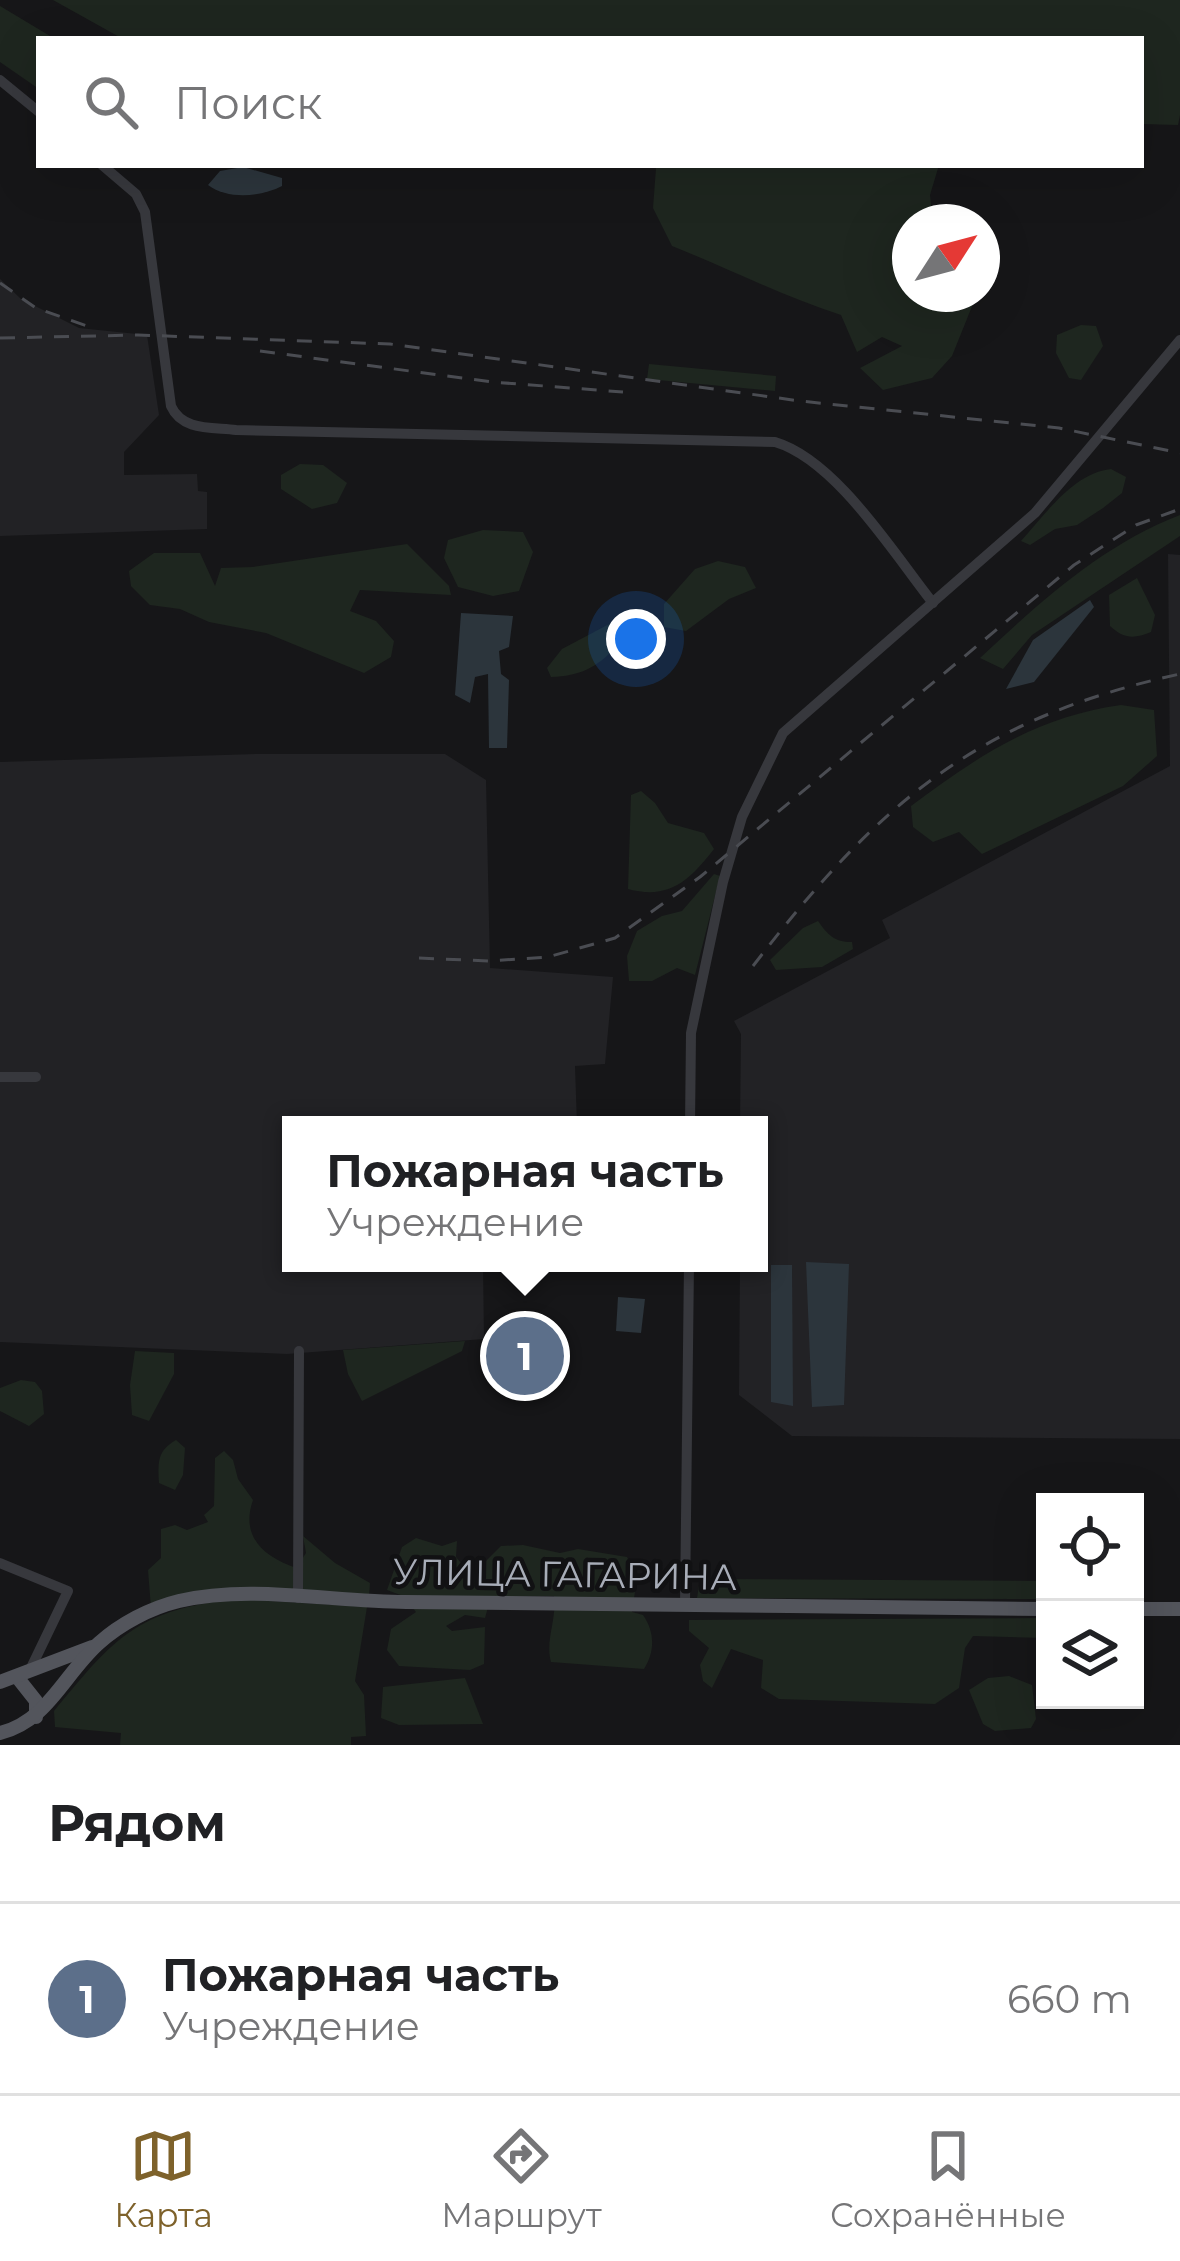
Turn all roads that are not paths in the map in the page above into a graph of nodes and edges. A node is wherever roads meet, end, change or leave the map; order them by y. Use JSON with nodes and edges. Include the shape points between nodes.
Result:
{"nodes":[{"id":1,"x":0,"y":80,"type":"edge"},
{"id":2,"x":36,"y":110,"type":"edge"},
{"id":3,"x":106,"y":168,"type":"edge"},
{"id":4,"x":1180,"y":340,"type":"edge"},
{"id":5,"x":933,"y":603,"type":"junction"},
{"id":6,"x":36,"y":1077,"type":"dead end"},
{"id":7,"x":0,"y":1078,"type":"edge"},
{"id":8,"x":690,"y":1116,"type":"edge"},
{"id":9,"x":689,"y":1272,"type":"edge"},
{"id":10,"x":299,"y":1351,"type":"dead end"},
{"id":11,"x":0,"y":1563,"type":"edge"},
{"id":12,"x":298,"y":1598,"type":"junction"},
{"id":13,"x":686,"y":1604,"type":"junction"},
{"id":14,"x":1036,"y":1609,"type":"edge"},
{"id":15,"x":1144,"y":1609,"type":"edge"},
{"id":16,"x":1180,"y":1610,"type":"edge"},
{"id":17,"x":96,"y":1645,"type":"junction"},
{"id":18,"x":23,"y":1674,"type":"junction"},
{"id":19,"x":0,"y":1682,"type":"edge"},
{"id":20,"x":36,"y":1717,"type":"junction"},
{"id":21,"x":0,"y":1733,"type":"edge"}],
"edges":[{"from":1,"to":2,"type":"street"},
{"from":3,"to":5,"type":"street","via":[[145,212],[171,406],[182,421],[236,430],[775,442],[836,484]]},
{"from":4,"to":5,"type":"street","via":[[1052,496]]},
{"from":5,"to":8,"type":"street","via":[[783,733],[742,817],[691,1033]]},
{"from":6,"to":7,"type":"street"},
{"from":9,"to":13,"type":"street"},
{"from":10,"to":12,"type":"street"},
{"from":11,"to":18,"type":"street","via":[[68,1591]]},
{"from":12,"to":13,"type":"main road","name":"УЛИЦА ГАГАРИНА"},
{"from":12,"to":17,"type":"main road","name":"УЛИЦА ГАГАРИНА","via":[[181,1600]]},
{"from":13,"to":14,"type":"main road","name":"УЛИЦА ГАГАРИНА"},
{"from":15,"to":16,"type":"main road"},
{"from":17,"to":18,"type":"main road","name":"УЛИЦА ГАГАРИНА"},
{"from":17,"to":20,"type":"main road","name":"УЛИЦА ГАГАРИНА"},
{"from":18,"to":19,"type":"main road","name":"УЛИЦА ГАГАРИНА"},
{"from":18,"to":20,"type":"main road"},
{"from":20,"to":21,"type":"main road","name":"УЛИЦА ГАГАРИНА"}]}
